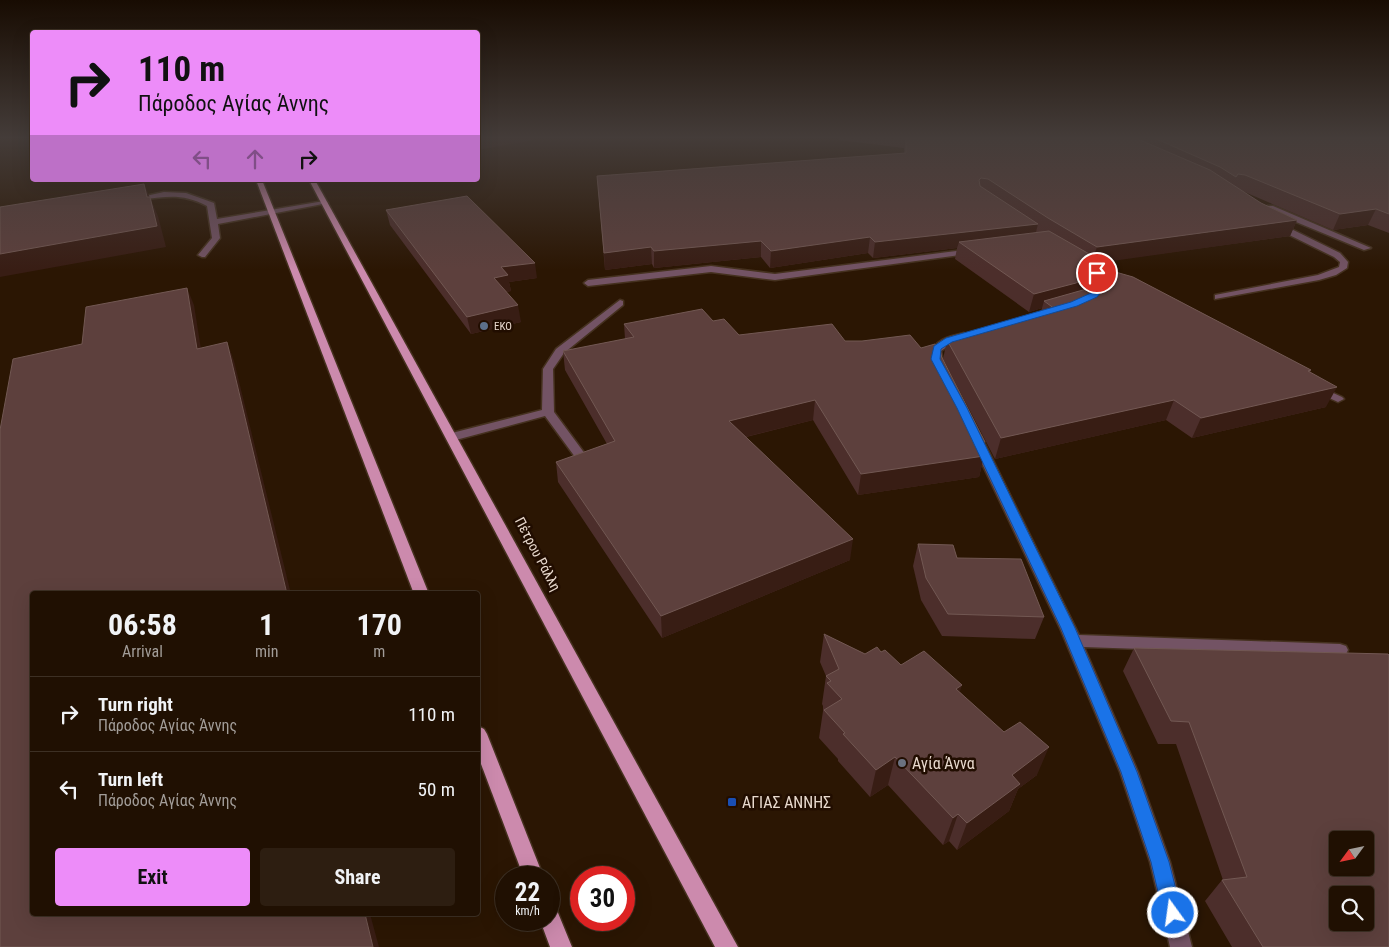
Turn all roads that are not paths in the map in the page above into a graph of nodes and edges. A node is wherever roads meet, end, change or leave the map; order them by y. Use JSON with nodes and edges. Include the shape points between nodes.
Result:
{"nodes":[{"id":1,"x":260,"y":182,"type":"edge"},
{"id":2,"x":313,"y":182,"type":"edge"},
{"id":3,"x":145,"y":197,"type":"edge"},
{"id":4,"x":324,"y":203,"type":"junction"},
{"id":5,"x":1267,"y":207,"type":"edge"},
{"id":6,"x":272,"y":212,"type":"junction"},
{"id":7,"x":1267,"y":220,"type":"edge"},
{"id":8,"x":213,"y":222,"type":"junction"},
{"id":9,"x":1367,"y":248,"type":"dead end"},
{"id":10,"x":977,"y":251,"type":"edge"},
{"id":11,"x":202,"y":255,"type":"dead end"},
{"id":12,"x":1076,"y":260,"type":"edge"},
{"id":13,"x":588,"y":283,"type":"dead end"},
{"id":14,"x":1218,"y":298,"type":"dead end"},
{"id":15,"x":1083,"y":300,"type":"edge"},
{"id":16,"x":620,"y":303,"type":"dead end"},
{"id":17,"x":978,"y":332,"type":"edge"},
{"id":18,"x":944,"y":374,"type":"edge"},
{"id":19,"x":1313,"y":386,"type":"edge"},
{"id":20,"x":1338,"y":400,"type":"edge"},
{"id":21,"x":548,"y":412,"type":"junction"},
{"id":22,"x":970,"y":425,"type":"edge"},
{"id":23,"x":452,"y":437,"type":"junction"},
{"id":24,"x":582,"y":458,"type":"edge"},
{"id":25,"x":421,"y":591,"type":"edge"},
{"id":26,"x":1073,"y":641,"type":"junction"},
{"id":27,"x":1340,"y":650,"type":"dead end"},
{"id":28,"x":480,"y":739,"type":"edge"},
{"id":29,"x":529,"y":866,"type":"edge"},
{"id":30,"x":555,"y":931,"type":"edge"},
{"id":31,"x":561,"y":947,"type":"edge"},
{"id":32,"x":727,"y":947,"type":"edge"},
{"id":33,"x":1181,"y":947,"type":"edge"}],
"edges":[{"from":1,"to":6,"type":"main road"},
{"from":2,"to":4,"type":"main road","name":"Πέτρου Ράλλη"},
{"from":3,"to":8,"type":"street","via":[[191,194],[211,204]]},
{"from":4,"to":6,"type":"street"},
{"from":4,"to":23,"type":"main road","name":"Πέτρου Ράλλη"},
{"from":5,"to":9,"type":"street"},
{"from":6,"to":8,"type":"street"},
{"from":6,"to":25,"type":"main road"},
{"from":7,"to":14,"type":"street","via":[[1337,255],[1344,262],[1343,268],[1333,274]]},
{"from":8,"to":11,"type":"street","via":[[216,238]]},
{"from":10,"to":13,"type":"street","via":[[775,277],[710,269]]},
{"from":12,"to":15,"type":"street","via":[[1106,283]]},
{"from":16,"to":21,"type":"street","via":[[560,351],[548,369]]},
{"from":17,"to":18,"type":"street","via":[[949,340],[937,348],[936,359]]},
{"from":19,"to":20,"type":"street"},
{"from":21,"to":23,"type":"street"},
{"from":21,"to":24,"type":"street"},
{"from":22,"to":26,"type":"street"},
{"from":23,"to":32,"type":"main road","name":"Πέτρου Ράλλη"},
{"from":26,"to":27,"type":"street"},
{"from":26,"to":33,"type":"street","via":[[1129,772],[1160,862]]},
{"from":28,"to":29,"type":"main road"},
{"from":30,"to":31,"type":"main road"}]}
